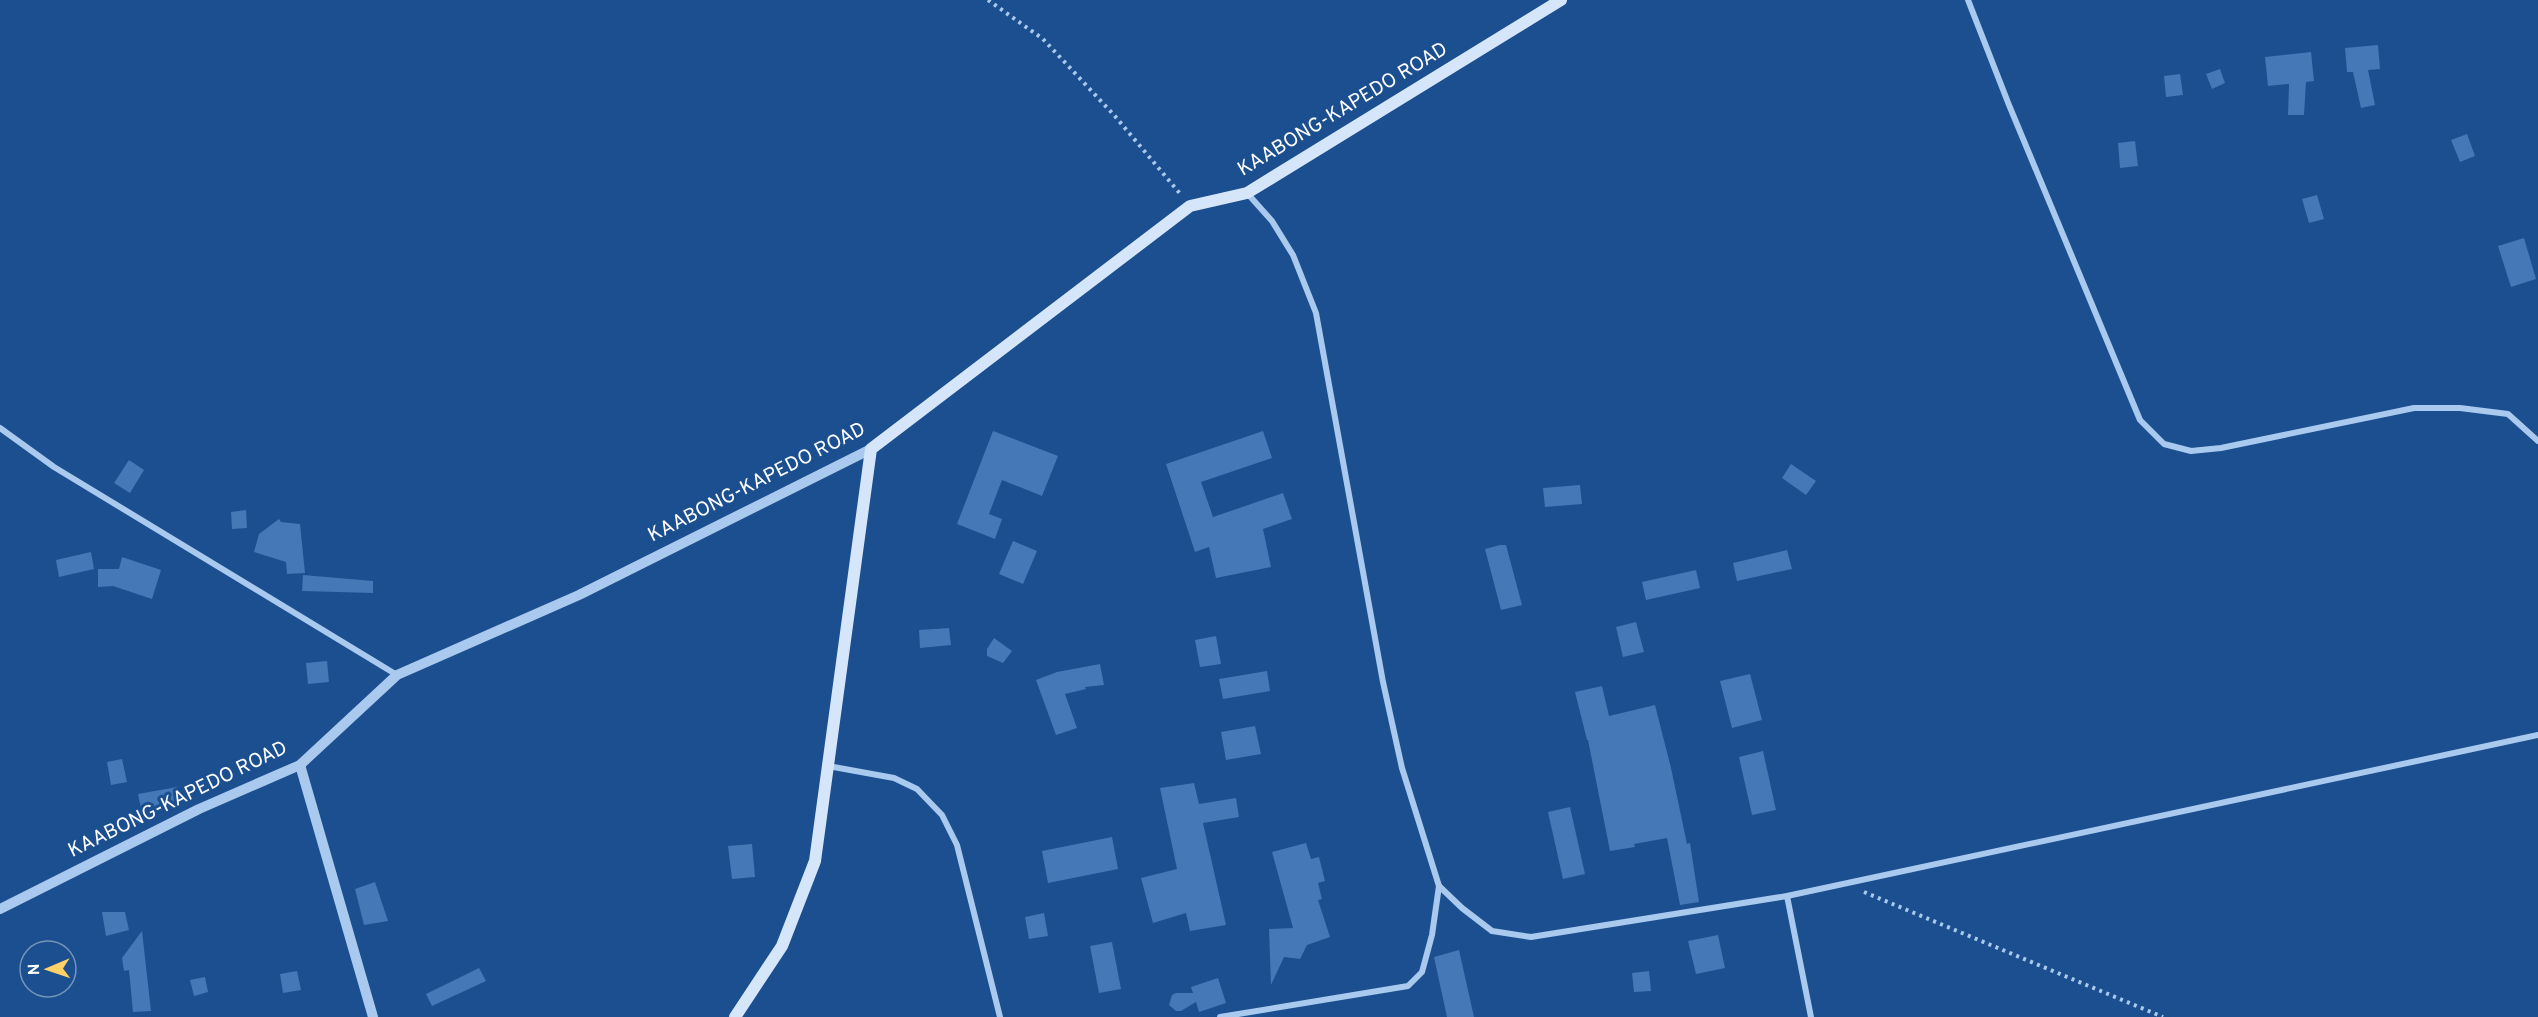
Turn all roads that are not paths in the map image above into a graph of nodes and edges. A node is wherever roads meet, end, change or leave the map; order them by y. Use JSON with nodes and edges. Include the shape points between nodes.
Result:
{"nodes":[{"id":1,"x":1561,"y":0,"type":"edge"},
{"id":2,"x":1968,"y":0,"type":"edge"},
{"id":3,"x":1247,"y":193,"type":"junction"},
{"id":4,"x":0,"y":428,"type":"edge"},
{"id":5,"x":2538,"y":441,"type":"edge"},
{"id":6,"x":871,"y":449,"type":"junction"},
{"id":7,"x":397,"y":675,"type":"junction"},
{"id":8,"x":2538,"y":735,"type":"edge"},
{"id":9,"x":300,"y":765,"type":"junction"},
{"id":10,"x":828,"y":766,"type":"junction"},
{"id":11,"x":1439,"y":886,"type":"junction"},
{"id":12,"x":1787,"y":896,"type":"junction"},
{"id":13,"x":0,"y":909,"type":"edge"},
{"id":14,"x":373,"y":1017,"type":"edge"},
{"id":15,"x":735,"y":1017,"type":"edge"},
{"id":16,"x":1000,"y":1017,"type":"edge"},
{"id":17,"x":1220,"y":1017,"type":"edge"},
{"id":18,"x":1811,"y":1017,"type":"edge"}],
"edges":[{"from":1,"to":3,"type":"main road","name":"KAABONG-KAPEDO ROAD"},
{"from":2,"to":5,"type":"street","via":[[2140,420],[2164,444],[2191,451],[2221,448],[2414,408],[2508,414]]},
{"from":3,"to":6,"type":"main road","name":"KAABONG-KAPEDO ROAD","via":[[1190,206]]},
{"from":3,"to":11,"type":"street","via":[[1272,220],[1293,255],[1316,313],[1385,692],[1402,768]]},
{"from":4,"to":7,"type":"street","via":[[54,467]]},
{"from":6,"to":7,"type":"street","name":"KAABONG-KAPEDO ROAD","via":[[579,595]]},
{"from":6,"to":10,"type":"main road"},
{"from":7,"to":9,"type":"street","name":"KAABONG-KAPEDO ROAD"},
{"from":8,"to":12,"type":"street"},
{"from":9,"to":13,"type":"street","name":"KAABONG-KAPEDO ROAD","via":[[199,809]]},
{"from":9,"to":14,"type":"street"},
{"from":10,"to":15,"type":"main road","via":[[815,861],[782,946]]},
{"from":10,"to":16,"type":"street","via":[[894,778],[917,789],[942,815],[957,845]]},
{"from":11,"to":12,"type":"street","via":[[1492,932],[1531,937]]},
{"from":11,"to":17,"type":"street","via":[[1422,972],[1408,986]]},
{"from":12,"to":18,"type":"street"}]}
